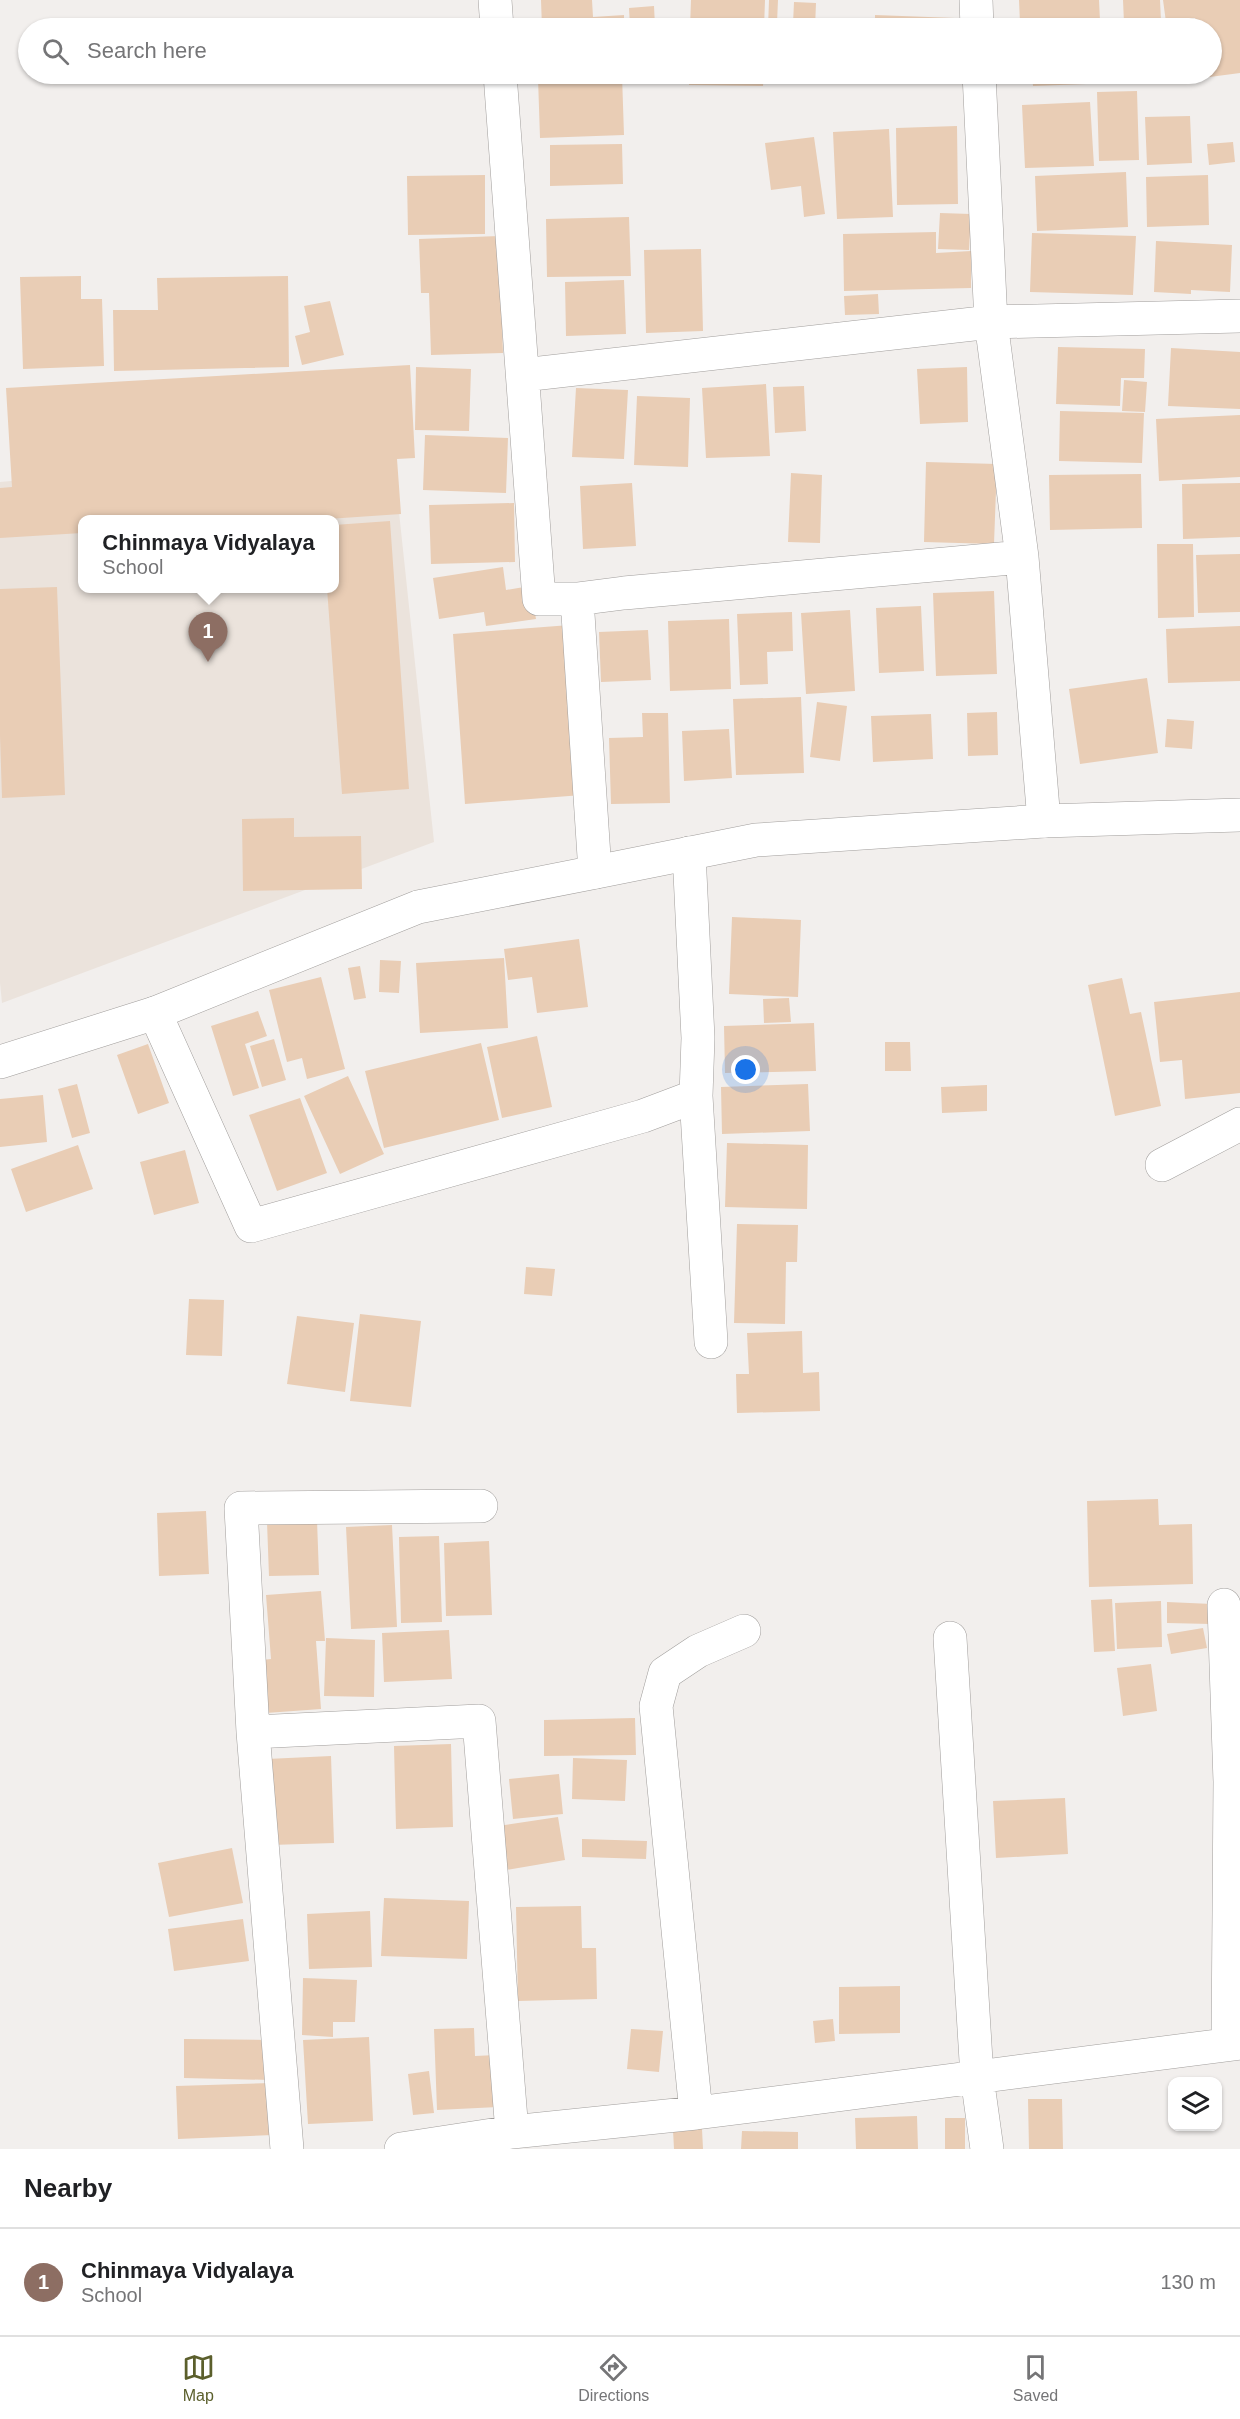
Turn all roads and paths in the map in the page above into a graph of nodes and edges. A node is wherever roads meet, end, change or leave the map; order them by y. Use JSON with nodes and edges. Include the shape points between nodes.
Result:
{"nodes":[{"id":1,"x":495,"y":0,"type":"edge"},
{"id":2,"x":976,"y":0,"type":"edge"},
{"id":3,"x":496,"y":18,"type":"edge"},
{"id":4,"x":977,"y":18,"type":"edge"},
{"id":5,"x":501,"y":84,"type":"edge"},
{"id":6,"x":979,"y":84,"type":"edge"},
{"id":7,"x":1240,"y":316,"type":"edge"},
{"id":8,"x":991,"y":321,"type":"junction"},
{"id":9,"x":523,"y":375,"type":"junction"},
{"id":10,"x":1022,"y":557,"type":"junction"},
{"id":11,"x":577,"y":599,"type":"junction"},
{"id":12,"x":1240,"y":815,"type":"edge"},
{"id":13,"x":1044,"y":821,"type":"junction"},
{"id":14,"x":689,"y":853,"type":"junction"},
{"id":15,"x":595,"y":872,"type":"junction"},
{"id":16,"x":155,"y":1013,"type":"junction"},
{"id":17,"x":0,"y":1062,"type":"edge"},
{"id":18,"x":696,"y":1096,"type":"junction"},
{"id":19,"x":1240,"y":1124,"type":"edge"},
{"id":20,"x":1162,"y":1165,"type":"dead end"},
{"id":21,"x":711,"y":1342,"type":"dead end"},
{"id":22,"x":481,"y":1506,"type":"dead end"},
{"id":23,"x":1224,"y":1605,"type":"dead end"},
{"id":24,"x":744,"y":1631,"type":"dead end"},
{"id":25,"x":950,"y":1638,"type":"dead end"},
{"id":26,"x":253,"y":1731,"type":"junction"},
{"id":27,"x":1235,"y":1782,"type":"edge"},
{"id":28,"x":1234,"y":2043,"type":"edge"},
{"id":29,"x":977,"y":2077,"type":"junction"},
{"id":30,"x":696,"y":2113,"type":"junction"},
{"id":31,"x":512,"y":2132,"type":"junction"},
{"id":32,"x":287,"y":2149,"type":"edge"},
{"id":33,"x":401,"y":2149,"type":"edge"},
{"id":34,"x":987,"y":2149,"type":"edge"}],
"edges":[{"from":1,"to":3,"type":"street"},
{"from":2,"to":4,"type":"street"},
{"from":5,"to":9,"type":"street"},
{"from":6,"to":8,"type":"street"},
{"from":7,"to":8,"type":"street"},
{"from":8,"to":9,"type":"street"},
{"from":8,"to":10,"type":"street"},
{"from":9,"to":11,"type":"street","via":[[539,599]]},
{"from":10,"to":11,"type":"street"},
{"from":10,"to":13,"type":"street"},
{"from":11,"to":15,"type":"street"},
{"from":12,"to":13,"type":"street"},
{"from":13,"to":14,"type":"street","via":[[756,840]]},
{"from":14,"to":15,"type":"street"},
{"from":14,"to":18,"type":"street","via":[[698,1038]]},
{"from":15,"to":16,"type":"street","via":[[418,907]]},
{"from":16,"to":17,"type":"street"},
{"from":16,"to":18,"type":"street","via":[[251,1226],[643,1116]]},
{"from":18,"to":21,"type":"street"},
{"from":19,"to":20,"type":"street"},
{"from":22,"to":26,"type":"street","via":[[241,1508]]},
{"from":23,"to":27,"type":"street"},
{"from":24,"to":30,"type":"street","via":[[698,1651],[665,1673],[656,1706]]},
{"from":25,"to":29,"type":"street"},
{"from":26,"to":31,"type":"street","via":[[479,1721]]},
{"from":26,"to":32,"type":"street"},
{"from":27,"to":28,"type":"street"},
{"from":28,"to":29,"type":"street"},
{"from":29,"to":30,"type":"street"},
{"from":29,"to":34,"type":"street"},
{"from":30,"to":31,"type":"street"},
{"from":31,"to":33,"type":"street"}]}
